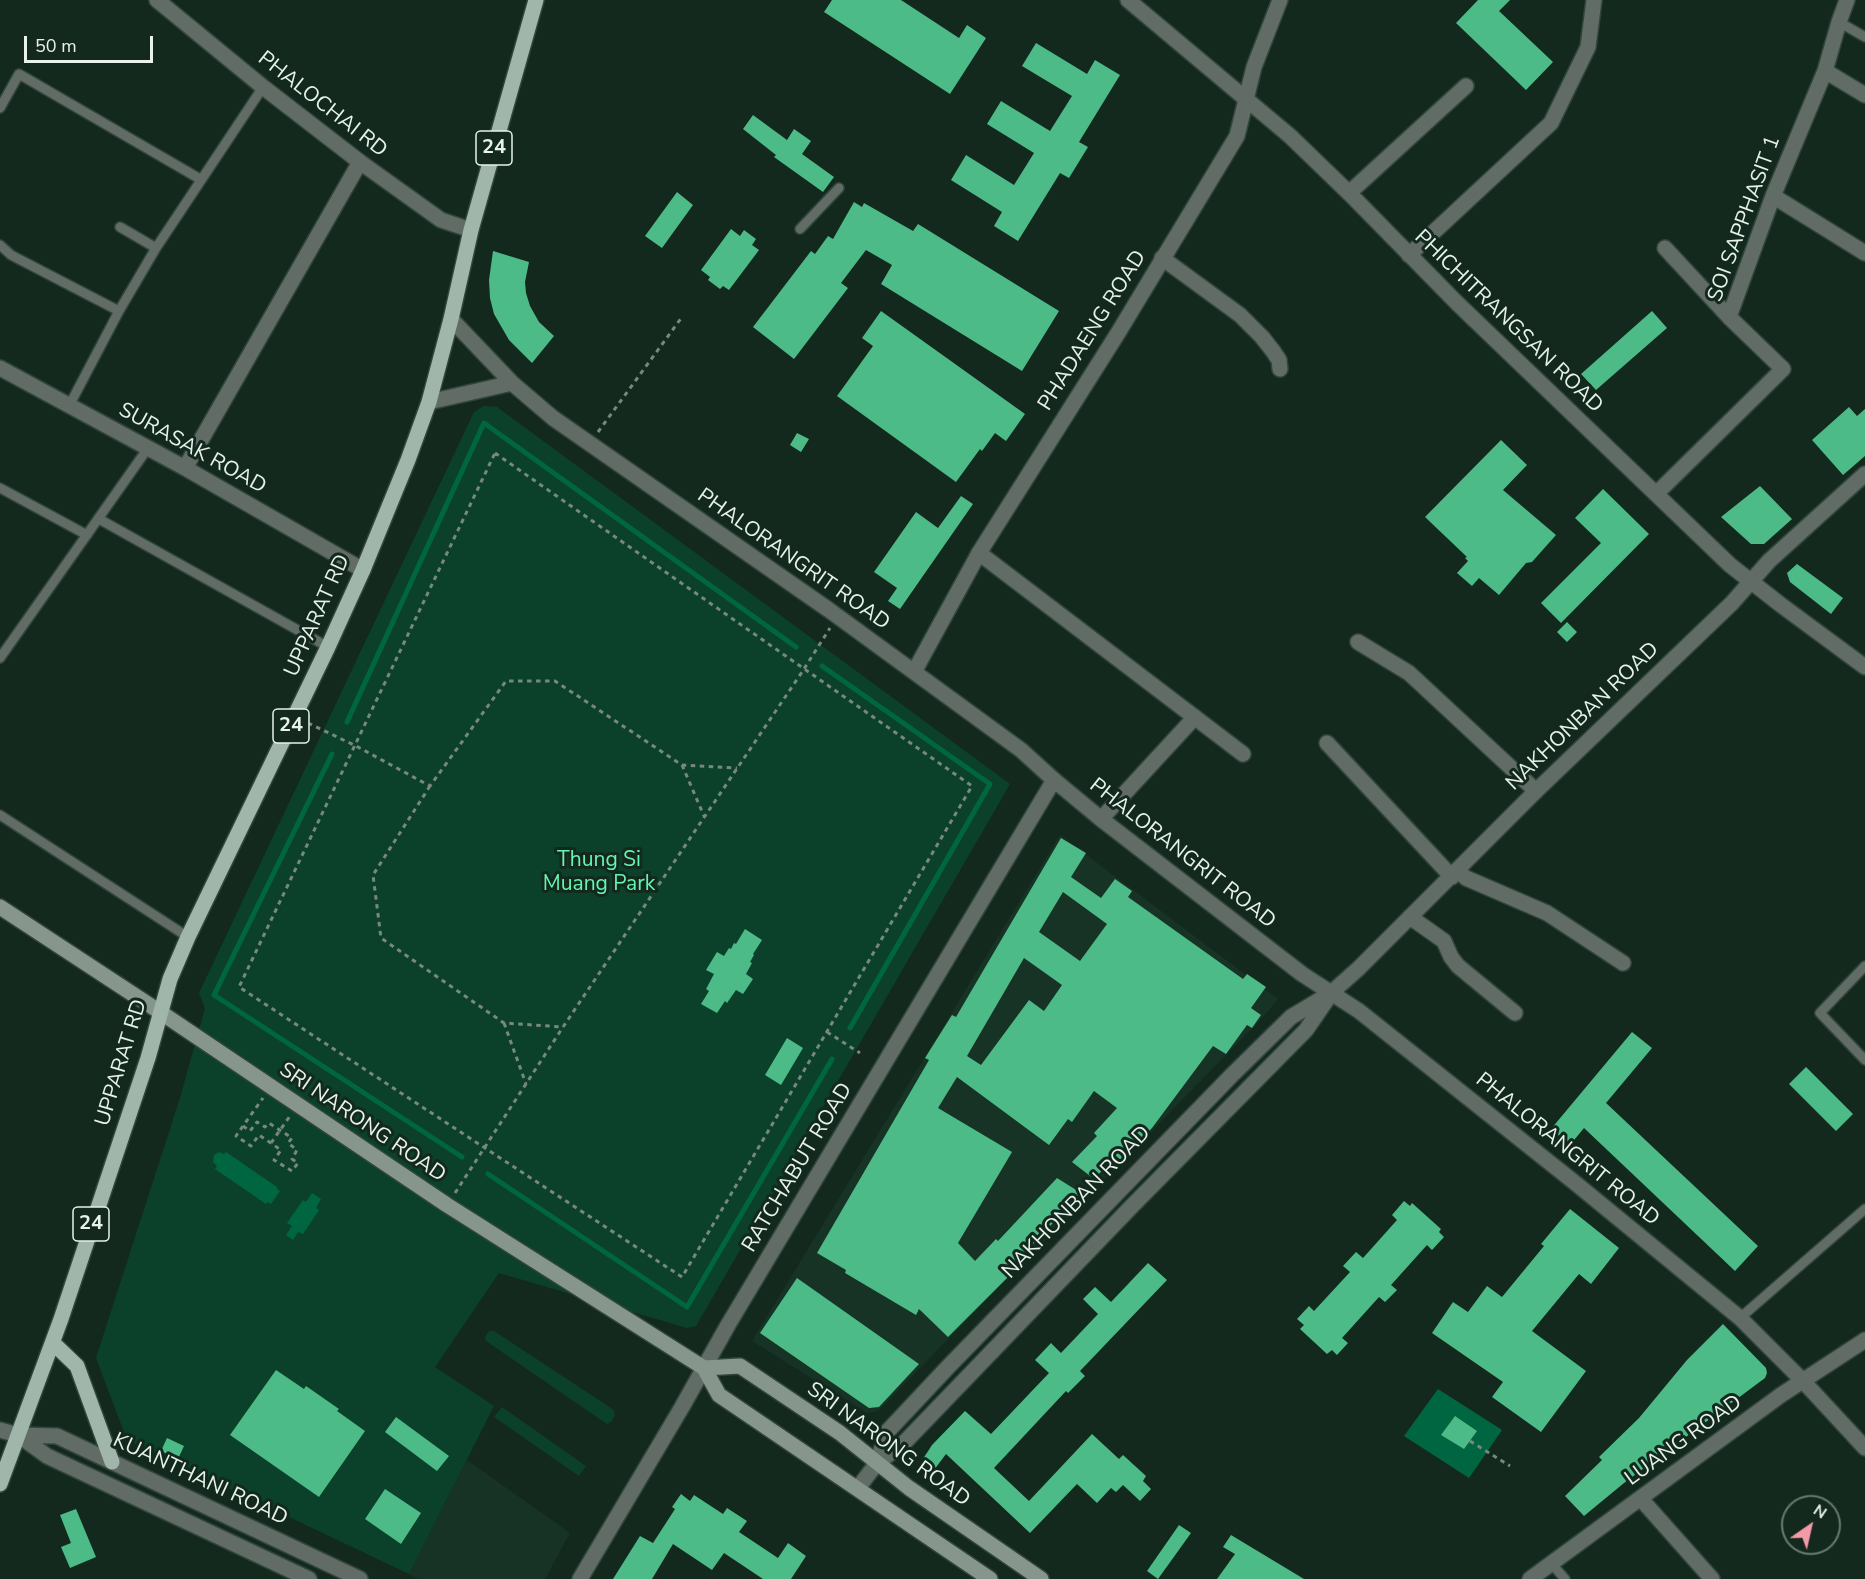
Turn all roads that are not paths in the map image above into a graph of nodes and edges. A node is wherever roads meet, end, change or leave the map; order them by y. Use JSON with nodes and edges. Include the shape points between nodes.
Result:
{"nodes":[{"id":1,"x":156,"y":0,"type":"edge"},
{"id":2,"x":536,"y":0,"type":"edge"},
{"id":3,"x":1128,"y":0,"type":"edge"},
{"id":4,"x":1280,"y":0,"type":"edge"},
{"id":5,"x":1594,"y":0,"type":"edge"},
{"id":6,"x":1847,"y":0,"type":"edge"},
{"id":7,"x":1839,"y":22,"type":"junction"},
{"id":8,"x":1865,"y":37,"type":"edge"},
{"id":9,"x":1825,"y":71,"type":"junction"},
{"id":10,"x":1466,"y":86,"type":"dead end"},
{"id":11,"x":263,"y":87,"type":"junction"},
{"id":12,"x":1865,"y":95,"type":"edge"},
{"id":13,"x":1246,"y":99,"type":"junction"},
{"id":14,"x":0,"y":108,"type":"edge"},
{"id":15,"x":360,"y":162,"type":"junction"},
{"id":16,"x":200,"y":179,"type":"junction"},
{"id":17,"x":839,"y":188,"type":"dead end"},
{"id":18,"x":1349,"y":193,"type":"junction"},
{"id":19,"x":1773,"y":196,"type":"junction"},
{"id":20,"x":120,"y":227,"type":"dead end"},
{"id":21,"x":800,"y":229,"type":"dead end"},
{"id":22,"x":471,"y":230,"type":"junction"},
{"id":23,"x":0,"y":245,"type":"edge"},
{"id":24,"x":156,"y":248,"type":"junction"},
{"id":25,"x":1665,"y":248,"type":"dead end"},
{"id":26,"x":1865,"y":253,"type":"edge"},
{"id":27,"x":1409,"y":255,"type":"junction"},
{"id":28,"x":1162,"y":258,"type":"junction"},
{"id":29,"x":119,"y":311,"type":"junction"},
{"id":30,"x":1729,"y":317,"type":"junction"},
{"id":31,"x":451,"y":319,"type":"junction"},
{"id":32,"x":0,"y":368,"type":"edge"},
{"id":33,"x":1280,"y":369,"type":"dead end"},
{"id":34,"x":512,"y":383,"type":"junction"},
{"id":35,"x":429,"y":402,"type":"junction"},
{"id":36,"x":69,"y":406,"type":"junction"},
{"id":37,"x":148,"y":448,"type":"junction"},
{"id":38,"x":185,"y":468,"type":"junction"},
{"id":39,"x":1865,"y":474,"type":"edge"},
{"id":40,"x":0,"y":488,"type":"edge"},
{"id":41,"x":1656,"y":494,"type":"junction"},
{"id":42,"x":99,"y":519,"type":"junction"},
{"id":43,"x":87,"y":535,"type":"junction"},
{"id":44,"x":979,"y":553,"type":"junction"},
{"id":45,"x":363,"y":570,"type":"junction"},
{"id":46,"x":1750,"y":582,"type":"junction"},
{"id":47,"x":1358,"y":642,"type":"dead end"},
{"id":48,"x":328,"y":647,"type":"junction"},
{"id":49,"x":0,"y":658,"type":"edge"},
{"id":50,"x":1865,"y":667,"type":"edge"},
{"id":51,"x":914,"y":672,"type":"junction"},
{"id":52,"x":1196,"y":717,"type":"junction"},
{"id":53,"x":1328,"y":743,"type":"dead end"},
{"id":54,"x":1243,"y":754,"type":"dead end"},
{"id":55,"x":1054,"y":780,"type":"junction"},
{"id":56,"x":1536,"y":791,"type":"junction"},
{"id":57,"x":0,"y":815,"type":"edge"},
{"id":58,"x":1101,"y":819,"type":"junction"},
{"id":59,"x":1454,"y":874,"type":"junction"},
{"id":60,"x":0,"y":907,"type":"edge"},
{"id":61,"x":1410,"y":916,"type":"junction"},
{"id":62,"x":188,"y":937,"type":"junction"},
{"id":63,"x":1623,"y":963,"type":"dead end"},
{"id":64,"x":1865,"y":966,"type":"edge"},
{"id":65,"x":1331,"y":993,"type":"junction"},
{"id":66,"x":160,"y":1012,"type":"junction"},
{"id":67,"x":1515,"y":1013,"type":"dead end"},
{"id":68,"x":1865,"y":1060,"type":"edge"},
{"id":69,"x":1118,"y":1190,"type":"junction"},
{"id":70,"x":1132,"y":1206,"type":"junction"},
{"id":71,"x":1865,"y":1209,"type":"edge"},
{"id":72,"x":1740,"y":1318,"type":"junction"},
{"id":73,"x":1865,"y":1340,"type":"edge"},
{"id":74,"x":53,"y":1343,"type":"junction"},
{"id":75,"x":704,"y":1368,"type":"junction"},
{"id":76,"x":1803,"y":1381,"type":"junction"},
{"id":77,"x":0,"y":1430,"type":"edge"},
{"id":78,"x":18,"y":1435,"type":"junction"},
{"id":79,"x":1865,"y":1448,"type":"edge"},
{"id":80,"x":112,"y":1462,"type":"junction"},
{"id":81,"x":877,"y":1463,"type":"junction"},
{"id":82,"x":0,"y":1484,"type":"edge"},
{"id":83,"x":858,"y":1488,"type":"junction"},
{"id":84,"x":1641,"y":1499,"type":"junction"},
{"id":85,"x":1551,"y":1563,"type":"junction"},
{"id":86,"x":329,"y":1572,"type":"edge"},
{"id":87,"x":309,"y":1579,"type":"edge"},
{"id":88,"x":360,"y":1579,"type":"edge"},
{"id":89,"x":580,"y":1579,"type":"edge"},
{"id":90,"x":990,"y":1579,"type":"edge"},
{"id":91,"x":1041,"y":1579,"type":"edge"},
{"id":92,"x":1530,"y":1579,"type":"edge"},
{"id":93,"x":1565,"y":1579,"type":"edge"},
{"id":94,"x":1712,"y":1579,"type":"edge"}],
"edges":[{"from":1,"to":11,"type":"street","name":"PHALOCHAI RD"},
{"from":2,"to":22,"type":"main road","name":"UPPARAT RD","number":"24"},
{"from":3,"to":13,"type":"street","name":"PHICHITRANGSAN ROAD"},
{"from":4,"to":13,"type":"street","name":"PHADAENG ROAD","via":[[1254,66]]},
{"from":5,"to":27,"type":"street","via":[[1588,47],[1551,123]]},
{"from":6,"to":7,"type":"street","name":"SOI SAPPHASIT 1"},
{"from":7,"to":8,"type":"lane"},
{"from":7,"to":9,"type":"street","name":"SOI SAPPHASIT 1"},
{"from":9,"to":12,"type":"street"},
{"from":9,"to":19,"type":"street","name":"SOI SAPPHASIT 1"},
{"from":10,"to":18,"type":"street"},
{"from":11,"to":15,"type":"street","name":"PHALOCHAI RD"},
{"from":11,"to":16,"type":"lane"},
{"from":13,"to":18,"type":"street","name":"PHICHITRANGSAN ROAD"},
{"from":13,"to":28,"type":"street","name":"PHADAENG ROAD","via":[[1237,136]]},
{"from":14,"to":16,"type":"lane","via":[[19,74]]},
{"from":15,"to":22,"type":"street","name":"PHALOCHAI RD","via":[[441,220]]},
{"from":15,"to":38,"type":"street"},
{"from":16,"to":24,"type":"lane"},
{"from":17,"to":21,"type":"lane"},
{"from":18,"to":27,"type":"street","name":"PHICHITRANGSAN ROAD"},
{"from":19,"to":26,"type":"street"},
{"from":19,"to":30,"type":"street","name":"SOI SAPPHASIT 1"},
{"from":20,"to":24,"type":"lane"},
{"from":22,"to":31,"type":"main road","name":"UPPARAT RD","number":"24"},
{"from":23,"to":29,"type":"lane","via":[[11,255]]},
{"from":24,"to":29,"type":"lane"},
{"from":25,"to":30,"type":"street"},
{"from":27,"to":41,"type":"street","name":"PHICHITRANGSAN ROAD"},
{"from":28,"to":33,"type":"street","via":[[1240,315],[1273,351]]},
{"from":28,"to":44,"type":"street","name":"PHADAENG ROAD"},
{"from":29,"to":36,"type":"lane"},
{"from":30,"to":41,"type":"street","name":"SOI SAPPHASIT 1","via":[[1784,369]]},
{"from":31,"to":34,"type":"street","name":"PHALORANGRIT ROAD"},
{"from":31,"to":35,"type":"main road","name":"UPPARAT RD","number":"24"},
{"from":32,"to":36,"type":"street","name":"SURASAK ROAD"},
{"from":34,"to":35,"type":"street"},
{"from":34,"to":51,"type":"street","name":"PHALORANGRIT ROAD","via":[[554,418]]},
{"from":35,"to":45,"type":"main road","name":"UPPARAT RD","number":"24"},
{"from":36,"to":37,"type":"street","name":"SURASAK ROAD"},
{"from":37,"to":38,"type":"street","name":"SURASAK ROAD"},
{"from":37,"to":42,"type":"lane"},
{"from":38,"to":45,"type":"street","name":"SURASAK ROAD"},
{"from":39,"to":46,"type":"street","name":"NAKHONBAN ROAD"},
{"from":40,"to":43,"type":"lane"},
{"from":41,"to":46,"type":"street","name":"PHICHITRANGSAN ROAD"},
{"from":42,"to":43,"type":"lane"},
{"from":42,"to":48,"type":"lane"},
{"from":43,"to":49,"type":"lane"},
{"from":44,"to":51,"type":"street","name":"PHADAENG ROAD"},
{"from":44,"to":52,"type":"street"},
{"from":45,"to":48,"type":"main road","name":"UPPARAT RD","number":"24"},
{"from":46,"to":50,"type":"street","name":"PHICHITRANGSAN ROAD"},
{"from":46,"to":56,"type":"street","name":"NAKHONBAN ROAD"},
{"from":47,"to":56,"type":"street","via":[[1409,673]]},
{"from":48,"to":62,"type":"main road","name":"UPPARAT RD","number":"24"},
{"from":51,"to":55,"type":"street","name":"PHALORANGRIT ROAD","via":[[1021,750]]},
{"from":52,"to":54,"type":"street"},
{"from":52,"to":58,"type":"street"},
{"from":53,"to":59,"type":"street"},
{"from":55,"to":58,"type":"street","name":"PHALORANGRIT ROAD"},
{"from":55,"to":75,"type":"street","name":"RATCHABUT ROAD"},
{"from":56,"to":59,"type":"street","name":"NAKHONBAN ROAD"},
{"from":57,"to":62,"type":"lane"},
{"from":58,"to":65,"type":"street","name":"PHALORANGRIT ROAD"},
{"from":59,"to":61,"type":"street","name":"NAKHONBAN ROAD"},
{"from":59,"to":63,"type":"street","via":[[1547,913]]},
{"from":60,"to":66,"type":"main road","name":"SRI NARONG ROAD"},
{"from":61,"to":65,"type":"street","name":"NAKHONBAN ROAD"},
{"from":61,"to":67,"type":"street","via":[[1444,941],[1458,966]]},
{"from":62,"to":66,"type":"main road","name":"UPPARAT RD","number":"24"},
{"from":64,"to":68,"type":"lane","via":[[1820,1013]]},
{"from":65,"to":69,"type":"street","name":"NAKHONBAN ROAD","via":[[1291,1017]]},
{"from":65,"to":70,"type":"street","name":"NAKHONBAN ROAD","via":[[1306,1030]]},
{"from":65,"to":72,"type":"street","name":"PHALORANGRIT ROAD","via":[[1359,1011]]},
{"from":66,"to":74,"type":"main road","name":"UPPARAT RD","number":"24"},
{"from":66,"to":75,"type":"main road","name":"SRI NARONG ROAD","via":[[447,1205]]},
{"from":69,"to":70,"type":"street"},
{"from":69,"to":81,"type":"street","name":"NAKHONBAN ROAD","via":[[886,1432]]},
{"from":70,"to":81,"type":"street","name":"NAKHONBAN ROAD","via":[[902,1445]]},
{"from":71,"to":72,"type":"lane"},
{"from":72,"to":76,"type":"street","name":"PHALORANGRIT ROAD"},
{"from":73,"to":76,"type":"street","name":"LUANG ROAD"},
{"from":74,"to":78,"type":"main road","name":"UPPARAT RD","number":"24"},
{"from":74,"to":80,"type":"main road","via":[[77,1366]]},
{"from":75,"to":81,"type":"main road","name":"SRI NARONG ROAD","via":[[740,1366],[840,1433]]},
{"from":75,"to":83,"type":"main road","name":"SRI NARONG ROAD","via":[[719,1395]]},
{"from":75,"to":89,"type":"street","name":"RATCHABUT ROAD"},
{"from":76,"to":79,"type":"street","name":"PHALORANGRIT ROAD"},
{"from":76,"to":84,"type":"street","name":"LUANG ROAD"},
{"from":77,"to":78,"type":"street"},
{"from":78,"to":80,"type":"street","name":"KUANTHANI ROAD","via":[[57,1436]]},
{"from":78,"to":82,"type":"main road","number":"24"},
{"from":78,"to":87,"type":"street","via":[[47,1456]]},
{"from":80,"to":86,"type":"street","name":"KUANTHANI ROAD"},
{"from":81,"to":83,"type":"street","name":"NAKHONBAN ROAD"},
{"from":81,"to":91,"type":"main road","name":"SRI NARONG ROAD"},
{"from":83,"to":90,"type":"main road","name":"SRI NARONG ROAD"},
{"from":84,"to":85,"type":"street","name":"LUANG ROAD"},
{"from":84,"to":94,"type":"street"},
{"from":85,"to":92,"type":"street","name":"LUANG ROAD"},
{"from":85,"to":93,"type":"lane"},
{"from":86,"to":88,"type":"street","name":"KUANTHANI ROAD"}]}
